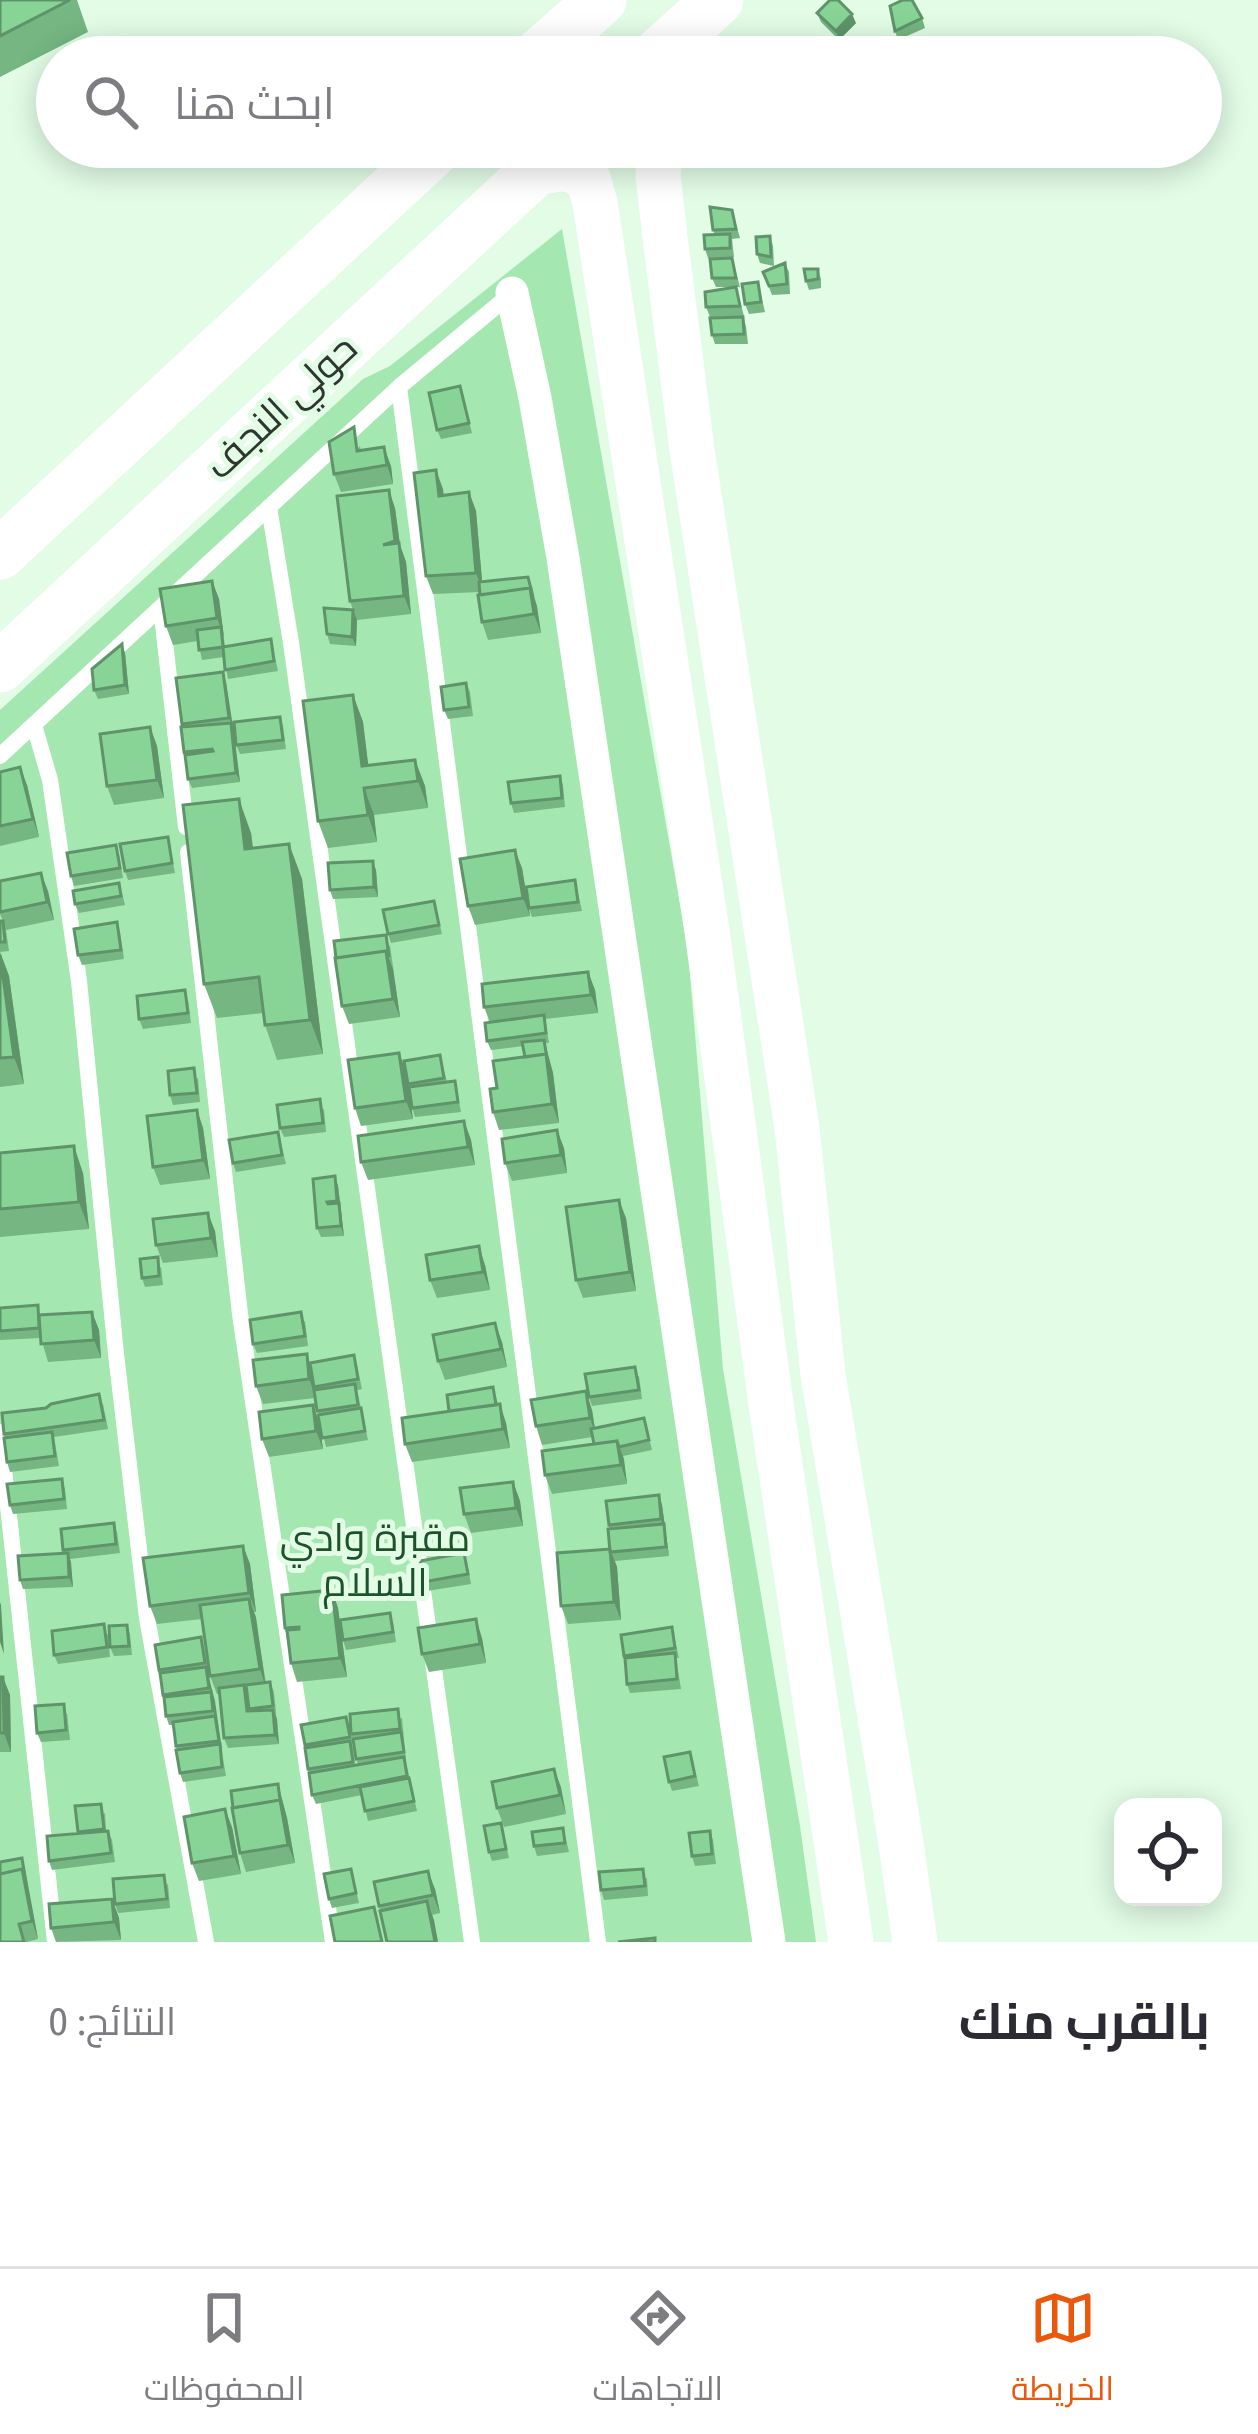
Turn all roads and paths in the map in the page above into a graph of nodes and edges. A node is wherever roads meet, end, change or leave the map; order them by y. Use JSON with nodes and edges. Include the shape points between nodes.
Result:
{"nodes":[{"id":1,"x":601,"y":0,"type":"edge"},
{"id":2,"x":560,"y":36,"type":"edge"},
{"id":3,"x":414,"y":168,"type":"edge"},
{"id":4,"x":539,"y":168,"type":"edge"},
{"id":5,"x":567,"y":168,"type":"edge"},
{"id":6,"x":659,"y":168,"type":"edge"},
{"id":7,"x":512,"y":293,"type":"joint"},
{"id":8,"x":399,"y":387,"type":"junction"},
{"id":9,"x":269,"y":507,"type":"junction"},
{"id":10,"x":0,"y":554,"type":"edge"},
{"id":11,"x":161,"y":607,"type":"junction"},
{"id":12,"x":0,"y":667,"type":"edge"},
{"id":13,"x":34,"y":724,"type":"junction"},
{"id":14,"x":0,"y":756,"type":"edge"},
{"id":15,"x":0,"y":1432,"type":"edge"},
{"id":16,"x":55,"y":1942,"type":"edge"},
{"id":17,"x":206,"y":1942,"type":"edge"},
{"id":18,"x":333,"y":1942,"type":"edge"},
{"id":19,"x":472,"y":1942,"type":"edge"},
{"id":20,"x":598,"y":1942,"type":"edge"},
{"id":21,"x":769,"y":1942,"type":"edge"},
{"id":22,"x":851,"y":1942,"type":"edge"},
{"id":23,"x":915,"y":1942,"type":"edge"}],
"edges":[{"from":1,"to":2,"type":"main road"},
{"from":3,"to":10,"type":"main road"},
{"from":4,"to":12,"type":"main road","name":"حولي النجف"},
{"from":5,"to":22,"type":"main road","via":[[588,178],[601,236]]},
{"from":6,"to":23,"type":"main road","via":[[686,403],[797,1128],[823,1375]]},
{"from":7,"to":8,"type":"lane"},
{"from":7,"to":21,"type":"street","via":[[563,558]]},
{"from":8,"to":9,"type":"lane"},
{"from":8,"to":20,"type":"lane"},
{"from":9,"to":11,"type":"lane"},
{"from":9,"to":19,"type":"lane"},
{"from":11,"to":13,"type":"lane"},
{"from":11,"to":18,"type":"lane","via":[[240,1314]]},
{"from":13,"to":14,"type":"lane"},
{"from":13,"to":17,"type":"lane","via":[[50,780],[79,982],[147,1618]]},
{"from":15,"to":16,"type":"lane"}]}
